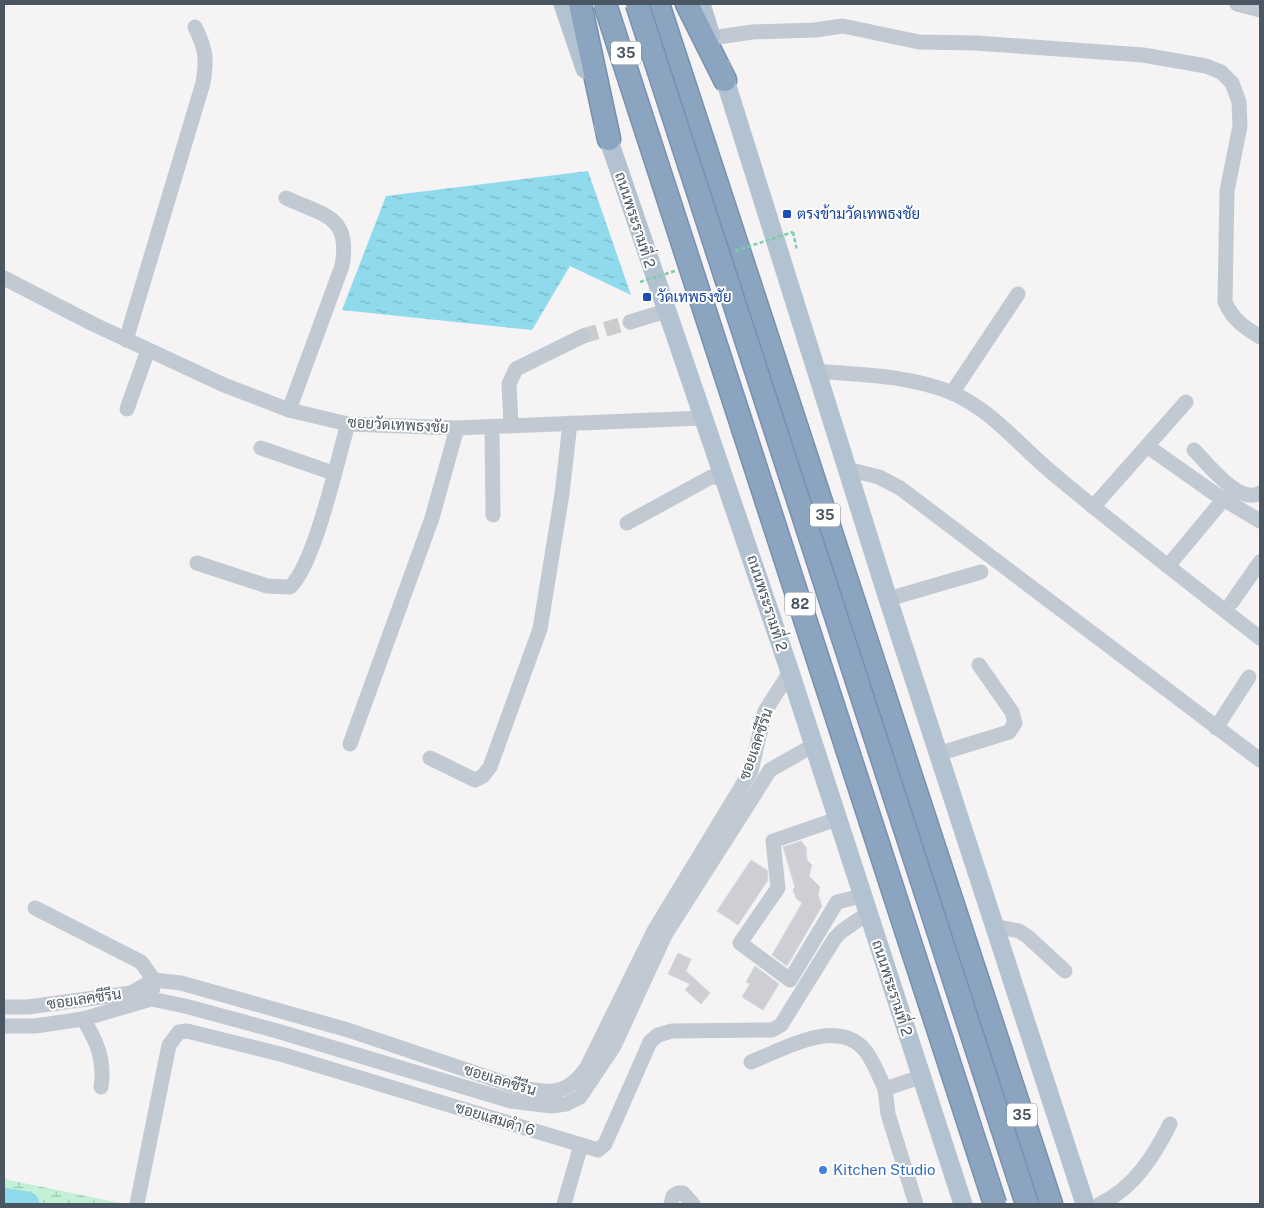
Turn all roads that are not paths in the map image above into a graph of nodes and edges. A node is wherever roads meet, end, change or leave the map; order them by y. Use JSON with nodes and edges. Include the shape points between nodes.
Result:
{"nodes":[{"id":1,"x":563,"y":4,"type":"edge"},
{"id":2,"x":580,"y":4,"type":"edge"},
{"id":3,"x":586,"y":4,"type":"edge"},
{"id":4,"x":605,"y":4,"type":"edge"},
{"id":5,"x":610,"y":4,"type":"edge"},
{"id":6,"x":637,"y":4,"type":"edge"},
{"id":7,"x":658,"y":4,"type":"edge"},
{"id":8,"x":672,"y":4,"type":"edge"},
{"id":9,"x":687,"y":4,"type":"edge"},
{"id":10,"x":701,"y":4,"type":"edge"},
{"id":11,"x":1237,"y":4,"type":"edge"},
{"id":12,"x":1260,"y":10,"type":"edge"},
{"id":13,"x":196,"y":27,"type":"dead end"},
{"id":14,"x":712,"y":38,"type":"junction"},
{"id":15,"x":725,"y":80,"type":"junction"},
{"id":16,"x":686,"y":89,"type":"junction"},
{"id":17,"x":642,"y":103,"type":"junction"},
{"id":18,"x":608,"y":139,"type":"junction"},
{"id":19,"x":286,"y":198,"type":"dead end"},
{"id":20,"x":4,"y":278,"type":"edge"},
{"id":21,"x":1018,"y":294,"type":"dead end"},
{"id":22,"x":666,"y":311,"type":"junction"},
{"id":23,"x":630,"y":322,"type":"tunnel mouth"},
{"id":24,"x":583,"y":336,"type":"tunnel mouth"},
{"id":25,"x":1260,"y":337,"type":"edge"},
{"id":26,"x":126,"y":340,"type":"junction"},
{"id":27,"x":148,"y":350,"type":"junction"},
{"id":28,"x":816,"y":371,"type":"junction"},
{"id":29,"x":952,"y":393,"type":"junction"},
{"id":30,"x":1186,"y":402,"type":"dead end"},
{"id":31,"x":127,"y":409,"type":"dead end"},
{"id":32,"x":289,"y":410,"type":"junction"},
{"id":33,"x":702,"y":418,"type":"junction"},
{"id":34,"x":570,"y":423,"type":"junction"},
{"id":35,"x":348,"y":424,"type":"junction"},
{"id":36,"x":511,"y":425,"type":"junction"},
{"id":37,"x":492,"y":427,"type":"junction"},
{"id":38,"x":457,"y":428,"type":"junction"},
{"id":39,"x":1147,"y":446,"type":"junction"},
{"id":40,"x":261,"y":448,"type":"dead end"},
{"id":41,"x":1194,"y":450,"type":"dead end"},
{"id":42,"x":847,"y":469,"type":"junction"},
{"id":43,"x":333,"y":473,"type":"junction"},
{"id":44,"x":726,"y":478,"type":"junction"},
{"id":45,"x":1260,"y":493,"type":"edge"},
{"id":46,"x":1223,"y":500,"type":"junction"},
{"id":47,"x":1093,"y":507,"type":"junction"},
{"id":48,"x":493,"y":514,"type":"dead end"},
{"id":49,"x":1260,"y":521,"type":"edge"},
{"id":50,"x":627,"y":523,"type":"dead end"},
{"id":51,"x":1260,"y":562,"type":"edge"},
{"id":52,"x":197,"y":563,"type":"dead end"},
{"id":53,"x":1168,"y":566,"type":"junction"},
{"id":54,"x":981,"y":572,"type":"dead end"},
{"id":55,"x":888,"y":599,"type":"junction"},
{"id":56,"x":1232,"y":602,"type":"dead end"},
{"id":57,"x":1260,"y":638,"type":"edge"},
{"id":58,"x":979,"y":665,"type":"dead end"},
{"id":59,"x":790,"y":672,"type":"junction"},
{"id":60,"x":1249,"y":677,"type":"dead end"},
{"id":61,"x":1216,"y":728,"type":"junction"},
{"id":62,"x":350,"y":744,"type":"dead end"},
{"id":63,"x":814,"y":745,"type":"junction"},
{"id":64,"x":938,"y":754,"type":"junction"},
{"id":65,"x":430,"y":758,"type":"dead end"},
{"id":66,"x":1260,"y":760,"type":"edge"},
{"id":67,"x":837,"y":819,"type":"junction"},
{"id":68,"x":865,"y":905,"type":"junction"},
{"id":69,"x":35,"y":908,"type":"dead end"},
{"id":70,"x":994,"y":926,"type":"junction"},
{"id":71,"x":660,"y":933,"type":"junction"},
{"id":72,"x":1065,"y":971,"type":"dead end"},
{"id":73,"x":154,"y":980,"type":"junction"},
{"id":74,"x":151,"y":999,"type":"junction"},
{"id":75,"x":4,"y":1007,"type":"edge"},
{"id":76,"x":83,"y":1019,"type":"junction"},
{"id":77,"x":4,"y":1026,"type":"edge"},
{"id":78,"x":751,"y":1062,"type":"dead end"},
{"id":79,"x":920,"y":1077,"type":"junction"},
{"id":80,"x":101,"y":1087,"type":"dead end"},
{"id":81,"x":885,"y":1089,"type":"junction"},
{"id":82,"x":513,"y":1093,"type":"junction"},
{"id":83,"x":1170,"y":1124,"type":"dead end"},
{"id":84,"x":581,"y":1145,"type":"junction"},
{"id":85,"x":137,"y":1204,"type":"edge"},
{"id":86,"x":564,"y":1204,"type":"edge"},
{"id":87,"x":671,"y":1204,"type":"edge"},
{"id":88,"x":693,"y":1204,"type":"edge"},
{"id":89,"x":916,"y":1204,"type":"edge"},
{"id":90,"x":963,"y":1204,"type":"edge"},
{"id":91,"x":996,"y":1204,"type":"edge"},
{"id":92,"x":1027,"y":1204,"type":"edge"},
{"id":93,"x":1052,"y":1204,"type":"edge"},
{"id":94,"x":1085,"y":1204,"type":"edge"},
{"id":95,"x":1100,"y":1204,"type":"edge"}],
"edges":[{"from":1,"to":18,"type":"main road","name":"ถนนพระรามที่ 2"},
{"from":2,"to":18,"type":"highway"},
{"from":3,"to":17,"type":"highway"},
{"from":4,"to":91,"type":"highway","number":"82","bridge":true},
{"from":5,"to":17,"type":"highway","number":"35"},
{"from":6,"to":92,"type":"highway","number":"82","bridge":true},
{"from":7,"to":16,"type":"highway","number":"35"},
{"from":8,"to":16,"type":"highway"},
{"from":9,"to":15,"type":"highway"},
{"from":10,"to":14,"type":"main road","number":"35"},
{"from":11,"to":12,"type":"street"},
{"from":13,"to":26,"type":"street","via":[[205,46],[203,84]]},
{"from":14,"to":15,"type":"main road","number":"35"},
{"from":14,"to":25,"type":"street","via":[[843,26],[918,42],[1143,55],[1206,66],[1221,72],[1232,83],[1240,102],[1240,126],[1227,191],[1225,302],[1231,316]]},
{"from":15,"to":28,"type":"main road","number":"35"},
{"from":16,"to":93,"type":"highway","number":"35"},
{"from":17,"to":91,"type":"highway","number":"35"},
{"from":18,"to":22,"type":"main road","name":"ถนนพระรามที่ 2"},
{"from":19,"to":32,"type":"street","via":[[329,217],[344,235],[345,247],[342,266]]},
{"from":20,"to":26,"type":"street","name":"ซอยวัดเทพธงชัย"},
{"from":21,"to":29,"type":"street"},
{"from":22,"to":23,"type":"street"},
{"from":22,"to":33,"type":"main road","name":"ถนนพระรามที่ 2"},
{"from":24,"to":36,"type":"street","via":[[516,369],[509,384]]},
{"from":26,"to":27,"type":"street","name":"ซอยวัดเทพธงชัย"},
{"from":27,"to":31,"type":"street"},
{"from":27,"to":32,"type":"street","name":"ซอยวัดเทพธงชัย"},
{"from":28,"to":29,"type":"street","via":[[898,378],[930,384]]},
{"from":28,"to":42,"type":"main road","number":"35"},
{"from":29,"to":47,"type":"street","via":[[997,420],[1038,461]]},
{"from":30,"to":39,"type":"street"},
{"from":32,"to":35,"type":"street","name":"ซอยวัดเทพธงชัย"},
{"from":33,"to":34,"type":"street","name":"ซอยวัดเทพธงชัย"},
{"from":33,"to":44,"type":"main road","name":"ถนนพระรามที่ 2"},
{"from":34,"to":36,"type":"street","name":"ซอยวัดเทพธงชัย"},
{"from":34,"to":65,"type":"street","via":[[540,629],[490,767],[475,780]]},
{"from":35,"to":38,"type":"street","name":"ซอยวัดเทพธงชัย"},
{"from":35,"to":43,"type":"street"},
{"from":36,"to":37,"type":"street","name":"ซอยวัดเทพธงชัย"},
{"from":37,"to":38,"type":"street","name":"ซอยวัดเทพธงชัย"},
{"from":37,"to":48,"type":"street"},
{"from":38,"to":62,"type":"street","via":[[432,518]]},
{"from":39,"to":46,"type":"street"},
{"from":39,"to":47,"type":"street"},
{"from":40,"to":43,"type":"street"},
{"from":41,"to":45,"type":"street","via":[[1238,493],[1248,497]]},
{"from":42,"to":55,"type":"main road","number":"35"},
{"from":42,"to":61,"type":"street","via":[[879,477],[900,488]]},
{"from":43,"to":52,"type":"street","via":[[305,566],[290,587],[267,586]]},
{"from":44,"to":50,"type":"street","via":[[711,478]]},
{"from":44,"to":59,"type":"main road","name":"ถนนพระรามที่ 2"},
{"from":46,"to":49,"type":"street"},
{"from":46,"to":53,"type":"street"},
{"from":47,"to":53,"type":"street"},
{"from":51,"to":56,"type":"street"},
{"from":53,"to":57,"type":"street"},
{"from":54,"to":55,"type":"street"},
{"from":55,"to":64,"type":"main road","number":"35"},
{"from":58,"to":64,"type":"street","via":[[1012,712],[1015,723],[1009,732]]},
{"from":59,"to":63,"type":"main road","name":"ถนนพระรามที่ 2"},
{"from":59,"to":71,"type":"street","name":"ซอยเลคซีรีน","via":[[765,711],[751,771]]},
{"from":60,"to":61,"type":"street"},
{"from":61,"to":66,"type":"street"},
{"from":63,"to":67,"type":"main road","name":"ถนนพระรามที่ 2"},
{"from":63,"to":71,"type":"street","name":"ซอยเลคซีรีน","via":[[770,770]]},
{"from":64,"to":70,"type":"main road","number":"35"},
{"from":67,"to":68,"type":"main road","name":"ถนนพระรามที่ 2"},
{"from":67,"to":68,"type":"street","via":[[773,841],[778,888],[740,943],[790,980],[837,902]]},
{"from":68,"to":79,"type":"main road","name":"ถนนพระรามที่ 2"},
{"from":68,"to":84,"type":"street","name":"ซอยแสมดำ 6","via":[[835,938],[781,1024],[772,1030],[672,1031],[658,1035],[642,1055],[604,1144],[598,1150]]},
{"from":69,"to":73,"type":"street","via":[[141,962]]},
{"from":70,"to":72,"type":"street","via":[[1027,936]]},
{"from":70,"to":94,"type":"main road","number":"35"},
{"from":71,"to":82,"type":"street","name":"ซอยเลคซีรีน","via":[[635,966],[598,1048],[578,1081],[552,1092]]},
{"from":73,"to":74,"type":"street"},
{"from":73,"to":75,"type":"street","name":"ซอยเลคซีรีน","via":[[131,993],[28,1007]]},
{"from":73,"to":82,"type":"street","name":"ซอยเลคซีรีน","via":[[181,983],[348,1030]]},
{"from":74,"to":76,"type":"street","name":"ซอยเลคซีรีน"},
{"from":74,"to":82,"type":"street","name":"ซอยเลคซีรีน"},
{"from":76,"to":77,"type":"street","name":"ซอยเลคซีรีน","via":[[36,1026]]},
{"from":76,"to":80,"type":"street","via":[[103,1062]]},
{"from":78,"to":81,"type":"street","via":[[830,1034],[848,1038],[863,1048]]},
{"from":79,"to":81,"type":"street"},
{"from":79,"to":90,"type":"main road","name":"ถนนพระรามที่ 2"},
{"from":81,"to":89,"type":"street","via":[[888,1114]]},
{"from":83,"to":95,"type":"street","via":[[1159,1146],[1130,1185],[1116,1197]]},
{"from":84,"to":85,"type":"street","name":"ซอยแสมดำ 6","via":[[284,1056],[187,1031],[179,1032],[169,1045]]},
{"from":84,"to":86,"type":"street"},
{"from":87,"to":88,"type":"street","via":[[673,1196],[678,1193]]}]}
